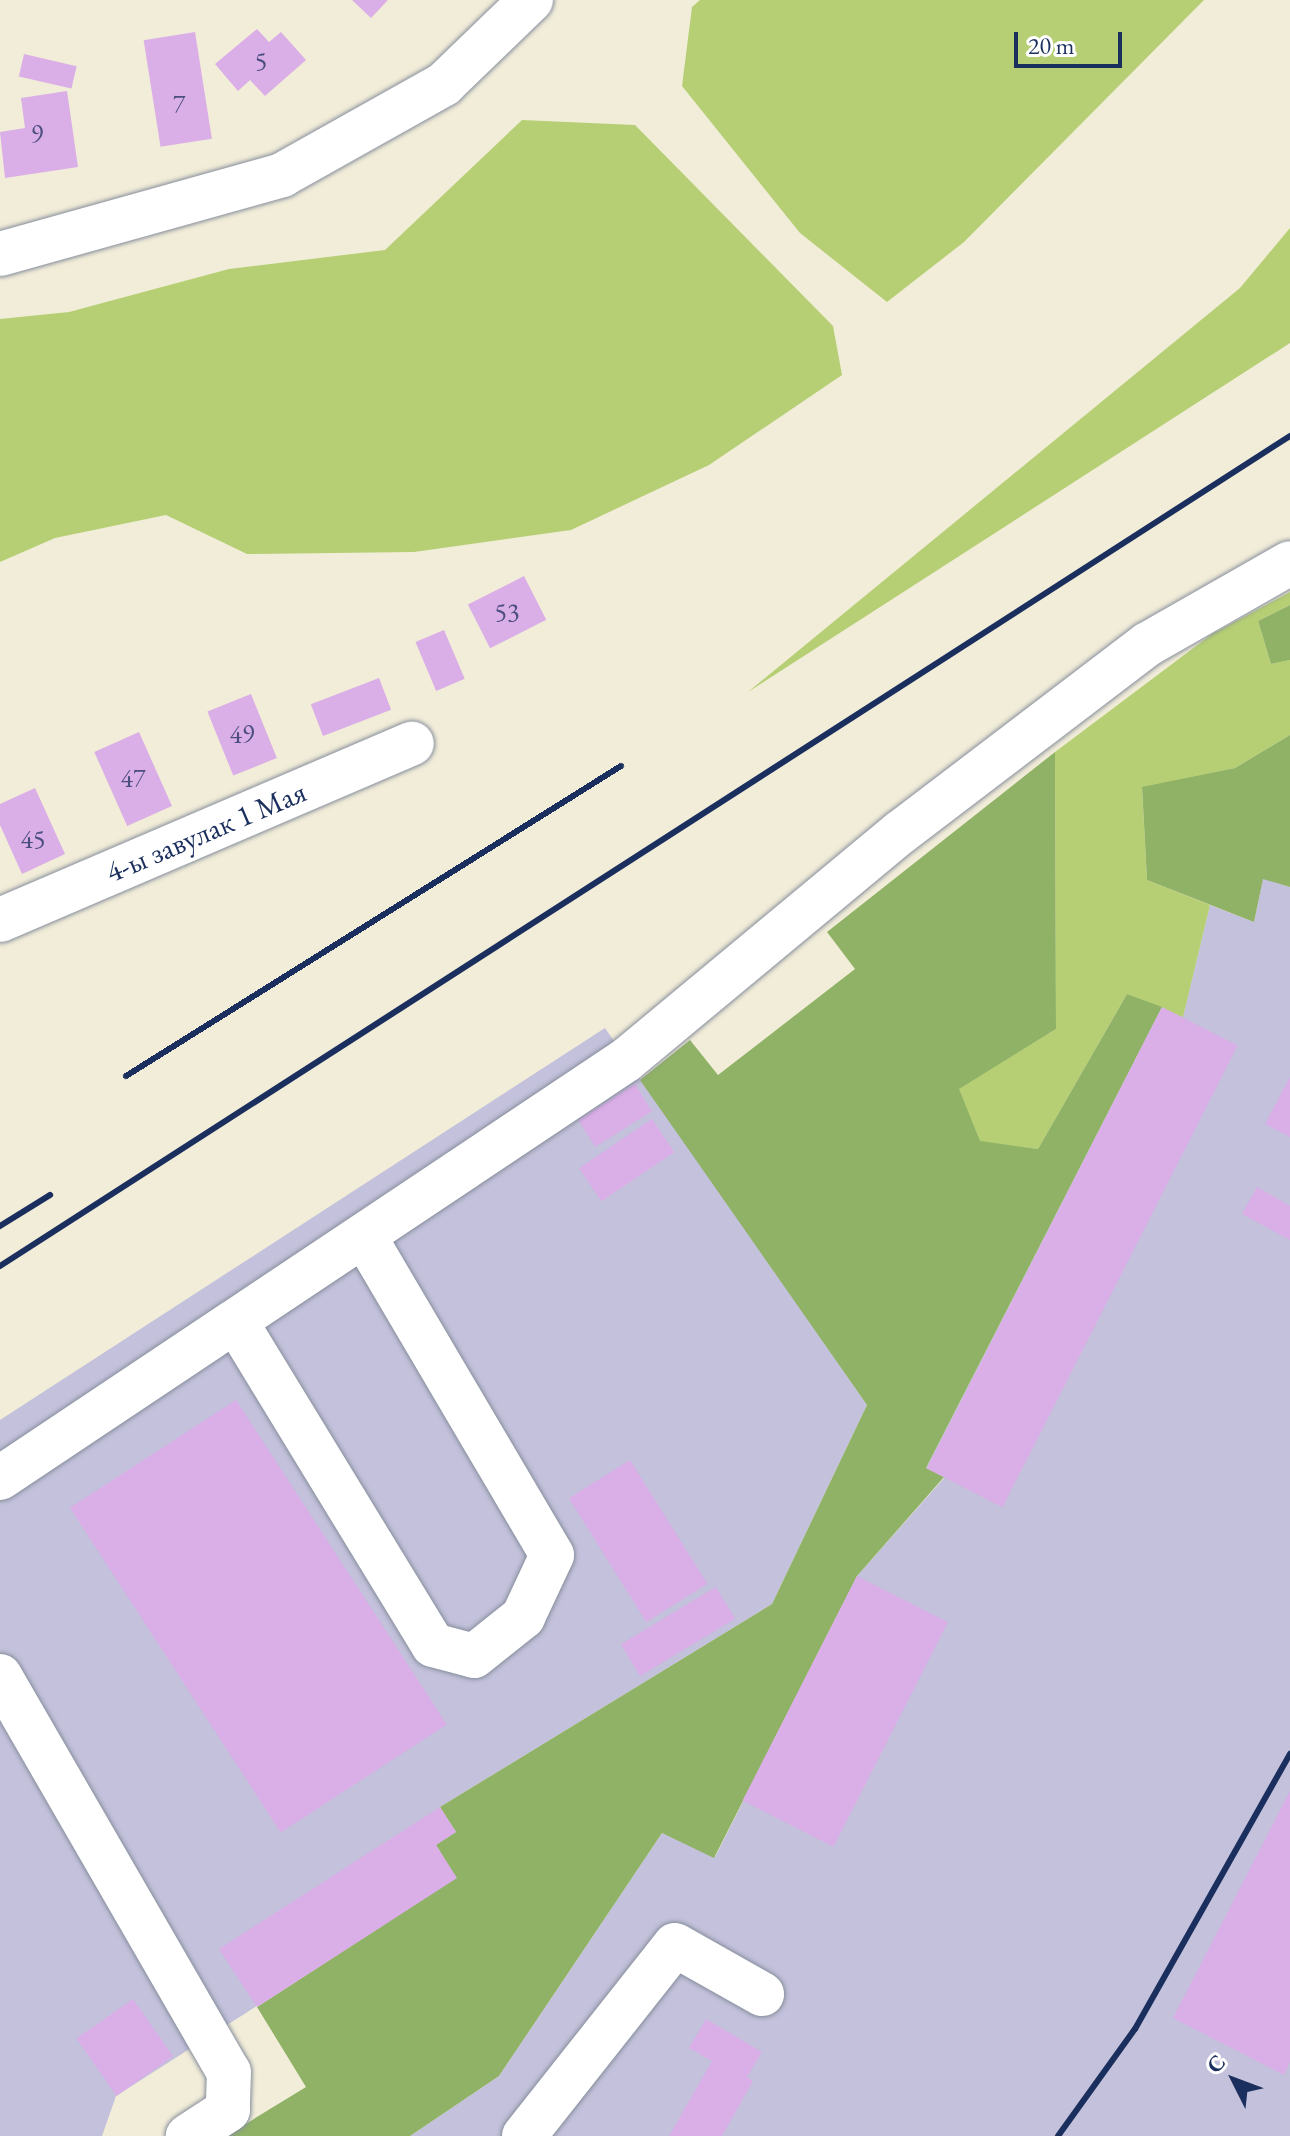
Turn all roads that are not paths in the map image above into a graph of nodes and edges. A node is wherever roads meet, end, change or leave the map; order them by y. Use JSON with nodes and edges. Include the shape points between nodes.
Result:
{"nodes":[{"id":1,"x":531,"y":0,"type":"edge"},
{"id":2,"x":0,"y":254,"type":"edge"},
{"id":3,"x":1290,"y":563,"type":"edge"},
{"id":4,"x":412,"y":743,"type":"dead end"},
{"id":5,"x":0,"y":920,"type":"edge"},
{"id":6,"x":366,"y":1239,"type":"junction"},
{"id":7,"x":236,"y":1322,"type":"junction"},
{"id":8,"x":0,"y":1478,"type":"edge"},
{"id":9,"x":0,"y":1676,"type":"edge"},
{"id":10,"x":762,"y":1994,"type":"dead end"},
{"id":11,"x":188,"y":2136,"type":"edge"},
{"id":12,"x":524,"y":2136,"type":"edge"}],
"edges":[{"from":1,"to":2,"type":"street","via":[[444,84],[282,175]]},
{"from":3,"to":6,"type":"street","via":[[1148,644],[901,832],[626,1060]]},
{"from":4,"to":5,"type":"street","name":"4-ы завулак 1 Мая"},
{"from":6,"to":7,"type":"street"},
{"from":6,"to":7,"type":"street","via":[[552,1555],[523,1617],[474,1656],[433,1645]]},
{"from":7,"to":8,"type":"street"},
{"from":9,"to":11,"type":"street","via":[[229,2072],[228,2110]]},
{"from":10,"to":12,"type":"street","via":[[675,1945]]}]}
